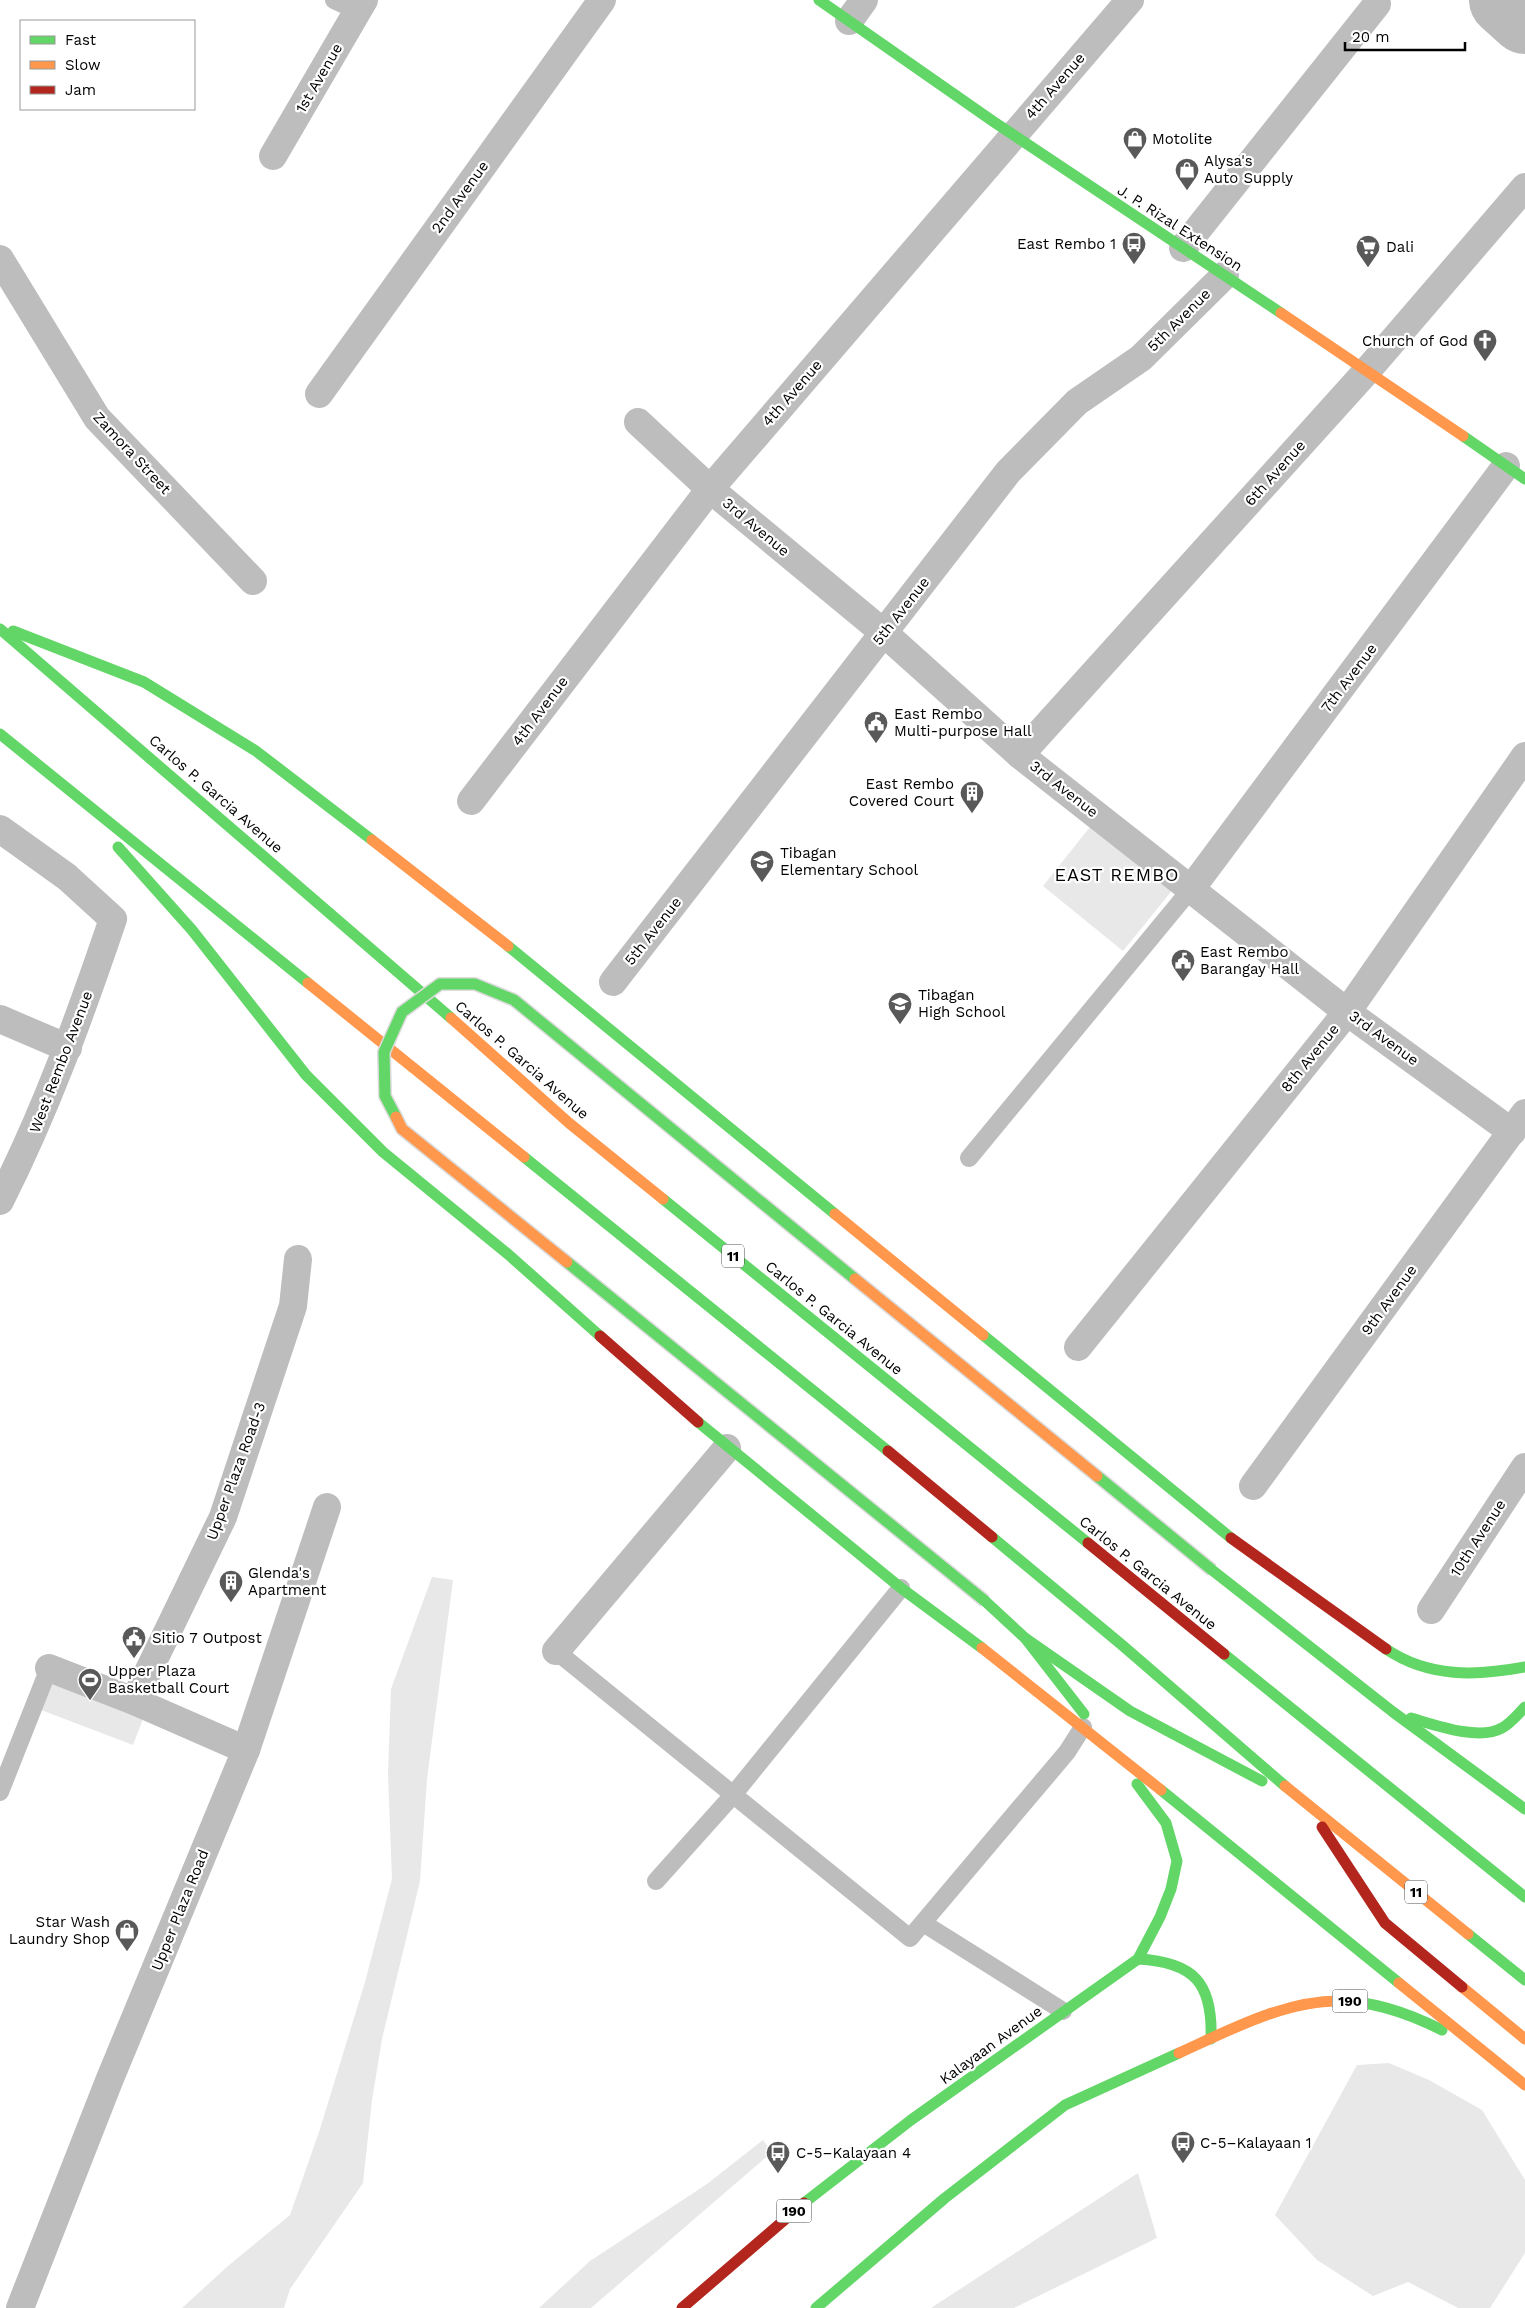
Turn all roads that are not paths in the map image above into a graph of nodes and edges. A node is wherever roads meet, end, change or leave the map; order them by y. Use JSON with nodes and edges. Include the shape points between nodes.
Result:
{"nodes":[{"id":1,"x":334,"y":0,"type":"edge"},
{"id":2,"x":602,"y":0,"type":"edge"},
{"id":3,"x":820,"y":0,"type":"edge"},
{"id":4,"x":1130,"y":0,"type":"edge"},
{"id":5,"x":1376,"y":4,"type":"dead end"},
{"id":6,"x":361,"y":6,"type":"edge"},
{"id":7,"x":856,"y":10,"type":"edge"},
{"id":8,"x":1014,"y":134,"type":"junction"},
{"id":9,"x":273,"y":156,"type":"dead end"},
{"id":10,"x":1525,"y":187,"type":"edge"},
{"id":11,"x":1183,"y":248,"type":"junction"},
{"id":12,"x":0,"y":259,"type":"edge"},
{"id":13,"x":1225,"y":275,"type":"junction"},
{"id":14,"x":1366,"y":372,"type":"junction"},
{"id":15,"x":319,"y":394,"type":"dead end"},
{"id":16,"x":638,"y":422,"type":"dead end"},
{"id":17,"x":1515,"y":473,"type":"edge"},
{"id":18,"x":710,"y":489,"type":"junction"},
{"id":19,"x":253,"y":581,"type":"dead end"},
{"id":20,"x":0,"y":627,"type":"edge"},
{"id":21,"x":884,"y":633,"type":"junction"},
{"id":22,"x":0,"y":734,"type":"edge"},
{"id":23,"x":1020,"y":755,"type":"junction"},
{"id":24,"x":1525,"y":756,"type":"edge"},
{"id":25,"x":58,"y":780,"type":"junction"},
{"id":26,"x":471,"y":801,"type":"dead end"},
{"id":27,"x":0,"y":830,"type":"edge"},
{"id":28,"x":1191,"y":890,"type":"junction"},
{"id":29,"x":613,"y":982,"type":"dead end"},
{"id":30,"x":1348,"y":1012,"type":"junction"},
{"id":31,"x":0,"y":1019,"type":"edge"},
{"id":32,"x":68,"y":1048,"type":"junction"},
{"id":33,"x":1518,"y":1122,"type":"edge"},
{"id":34,"x":969,"y":1158,"type":"dead end"},
{"id":35,"x":0,"y":1201,"type":"edge"},
{"id":36,"x":298,"y":1260,"type":"dead end"},
{"id":37,"x":1078,"y":1346,"type":"dead end"},
{"id":38,"x":727,"y":1448,"type":"junction"},
{"id":39,"x":1525,"y":1467,"type":"edge"},
{"id":40,"x":1253,"y":1486,"type":"dead end"},
{"id":41,"x":327,"y":1507,"type":"dead end"},
{"id":42,"x":901,"y":1588,"type":"junction"},
{"id":43,"x":1431,"y":1610,"type":"dead end"},
{"id":44,"x":1025,"y":1638,"type":"junction"},
{"id":45,"x":556,"y":1651,"type":"joint"},
{"id":46,"x":1525,"y":1667,"type":"edge"},
{"id":47,"x":49,"y":1668,"type":"joint"},
{"id":48,"x":134,"y":1701,"type":"junction"},
{"id":49,"x":1525,"y":1708,"type":"edge"},
{"id":50,"x":1393,"y":1712,"type":"junction"},
{"id":51,"x":1083,"y":1727,"type":"junction"},
{"id":52,"x":246,"y":1750,"type":"junction"},
{"id":53,"x":1113,"y":1752,"type":"junction"},
{"id":54,"x":0,"y":1792,"type":"edge"},
{"id":55,"x":733,"y":1795,"type":"junction"},
{"id":56,"x":1307,"y":1805,"type":"junction"},
{"id":57,"x":1525,"y":1810,"type":"edge"},
{"id":58,"x":656,"y":1881,"type":"dead end"},
{"id":59,"x":1525,"y":1897,"type":"edge"},
{"id":60,"x":922,"y":1924,"type":"junction"},
{"id":61,"x":1138,"y":1959,"type":"junction"},
{"id":62,"x":1525,"y":1980,"type":"edge"},
{"id":63,"x":1063,"y":2011,"type":"junction"},
{"id":64,"x":1211,"y":2039,"type":"junction"},
{"id":65,"x":1525,"y":2039,"type":"edge"},
{"id":66,"x":1485,"y":2053,"type":"junction"},
{"id":67,"x":1525,"y":2074,"type":"edge"},
{"id":68,"x":1525,"y":2085,"type":"edge"},
{"id":69,"x":20,"y":2308,"type":"edge"},
{"id":70,"x":682,"y":2308,"type":"edge"},
{"id":71,"x":816,"y":2308,"type":"edge"}],
"edges":[{"from":1,"to":6,"type":"lane"},
{"from":2,"to":15,"type":"street","name":"2nd Avenue"},
{"from":3,"to":7,"type":"main road","name":"J. P. Rizal Extension"},
{"from":4,"to":8,"type":"street","name":"4th Avenue"},
{"from":5,"to":11,"type":"street"},
{"from":6,"to":9,"type":"street","name":"1st Avenue"},
{"from":7,"to":8,"type":"main road","name":"J. P. Rizal Extension"},
{"from":8,"to":11,"type":"main road","name":"J. P. Rizal Extension"},
{"from":8,"to":18,"type":"street","name":"4th Avenue"},
{"from":10,"to":14,"type":"street","name":"6th Avenue"},
{"from":11,"to":13,"type":"main road","name":"J. P. Rizal Extension"},
{"from":12,"to":19,"type":"street","name":"Zamora Street","via":[[97,418]]},
{"from":13,"to":14,"type":"main road","name":"J. P. Rizal Extension"},
{"from":13,"to":21,"type":"street","name":"5th Avenue","via":[[1141,358],[1077,402],[1008,472]]},
{"from":14,"to":17,"type":"main road","name":"J. P. Rizal Extension"},
{"from":14,"to":23,"type":"street","name":"6th Avenue"},
{"from":16,"to":18,"type":"street","name":"3rd Avenue"},
{"from":17,"to":28,"type":"street","name":"7th Avenue"},
{"from":18,"to":21,"type":"street","name":"3rd Avenue"},
{"from":18,"to":26,"type":"street","name":"4th Avenue"},
{"from":20,"to":46,"type":"main road","via":[[144,682],[256,751],[474,918],[1234,1541],[1397,1656],[1446,1673],[1489,1674]]},
{"from":20,"to":59,"type":"main road","name":"Carlos P. Garcia Avenue","number":"11","via":[[382,956],[569,1123]]},
{"from":21,"to":23,"type":"street","name":"3rd Avenue"},
{"from":21,"to":29,"type":"street","name":"5th Avenue"},
{"from":22,"to":25,"type":"main road","number":"11"},
{"from":23,"to":28,"type":"street","name":"3rd Avenue"},
{"from":24,"to":30,"type":"street","name":"8th Avenue"},
{"from":25,"to":38,"type":"main road","via":[[192,930],[306,1075],[383,1152],[509,1255]]},
{"from":25,"to":56,"type":"main road","number":"11","via":[[920,1477]]},
{"from":27,"to":32,"type":"street","name":"West Rembo Avenue","via":[[67,876],[114,920]]},
{"from":28,"to":30,"type":"street","name":"3rd Avenue"},
{"from":28,"to":34,"type":"lane"},
{"from":30,"to":33,"type":"street","name":"3rd Avenue"},
{"from":30,"to":37,"type":"street","name":"8th Avenue"},
{"from":31,"to":32,"type":"street"},
{"from":32,"to":35,"type":"street","name":"West Rembo Avenue","via":[[29,1143]]},
{"from":33,"to":40,"type":"street","name":"9th Avenue"},
{"from":36,"to":48,"type":"street","name":"Upper Plaza Road-3","via":[[293,1306],[223,1517]]},
{"from":38,"to":42,"type":"main road"},
{"from":38,"to":45,"type":"street"},
{"from":39,"to":43,"type":"street","name":"10th Avenue"},
{"from":41,"to":52,"type":"street","name":"Upper Plaza Road"},
{"from":42,"to":51,"type":"main road"},
{"from":42,"to":55,"type":"lane"},
{"from":44,"to":50,"type":"main road","bridge":true,"via":[[985,1601],[402,1129],[385,1096],[384,1052],[402,1012],[440,984],[476,984],[514,1000],[1212,1570]]},
{"from":44,"to":53,"type":"main road"},
{"from":44,"to":56,"type":"main road","via":[[1130,1711]]},
{"from":45,"to":55,"type":"lane"},
{"from":47,"to":48,"type":"street"},
{"from":47,"to":54,"type":"lane"},
{"from":48,"to":52,"type":"street"},
{"from":49,"to":50,"type":"main road","via":[[1499,1730],[1485,1733],[1442,1726]]},
{"from":50,"to":57,"type":"main road"},
{"from":51,"to":53,"type":"main road"},
{"from":51,"to":60,"type":"lane","via":[[1067,1752]]},
{"from":52,"to":69,"type":"street","name":"Upper Plaza Road","via":[[109,2081]]},
{"from":53,"to":61,"type":"main road","name":"Kalayaan Avenue","number":"190","via":[[1166,1823],[1177,1861],[1160,1917]]},
{"from":53,"to":66,"type":"main road"},
{"from":55,"to":58,"type":"lane"},
{"from":55,"to":60,"type":"lane","via":[[910,1938]]},
{"from":56,"to":62,"type":"main road","number":"11"},
{"from":56,"to":65,"type":"main road","via":[[1385,1923]]},
{"from":60,"to":63,"type":"lane"},
{"from":61,"to":63,"type":"main road","name":"Kalayaan Avenue","number":"190"},
{"from":61,"to":64,"type":"main road","via":[[1160,1958],[1181,1966],[1198,1980],[1210,2000]]},
{"from":63,"to":70,"type":"main road","name":"Kalayaan Avenue","number":"190","via":[[912,2120],[782,2221]]},
{"from":64,"to":66,"type":"main road","number":"190","via":[[1279,2011],[1318,2000],[1362,2001],[1418,2018]]},
{"from":64,"to":71,"type":"main road","number":"190","via":[[1066,2104],[945,2198]]},
{"from":66,"to":67,"type":"main road"},
{"from":66,"to":68,"type":"main road"}]}
